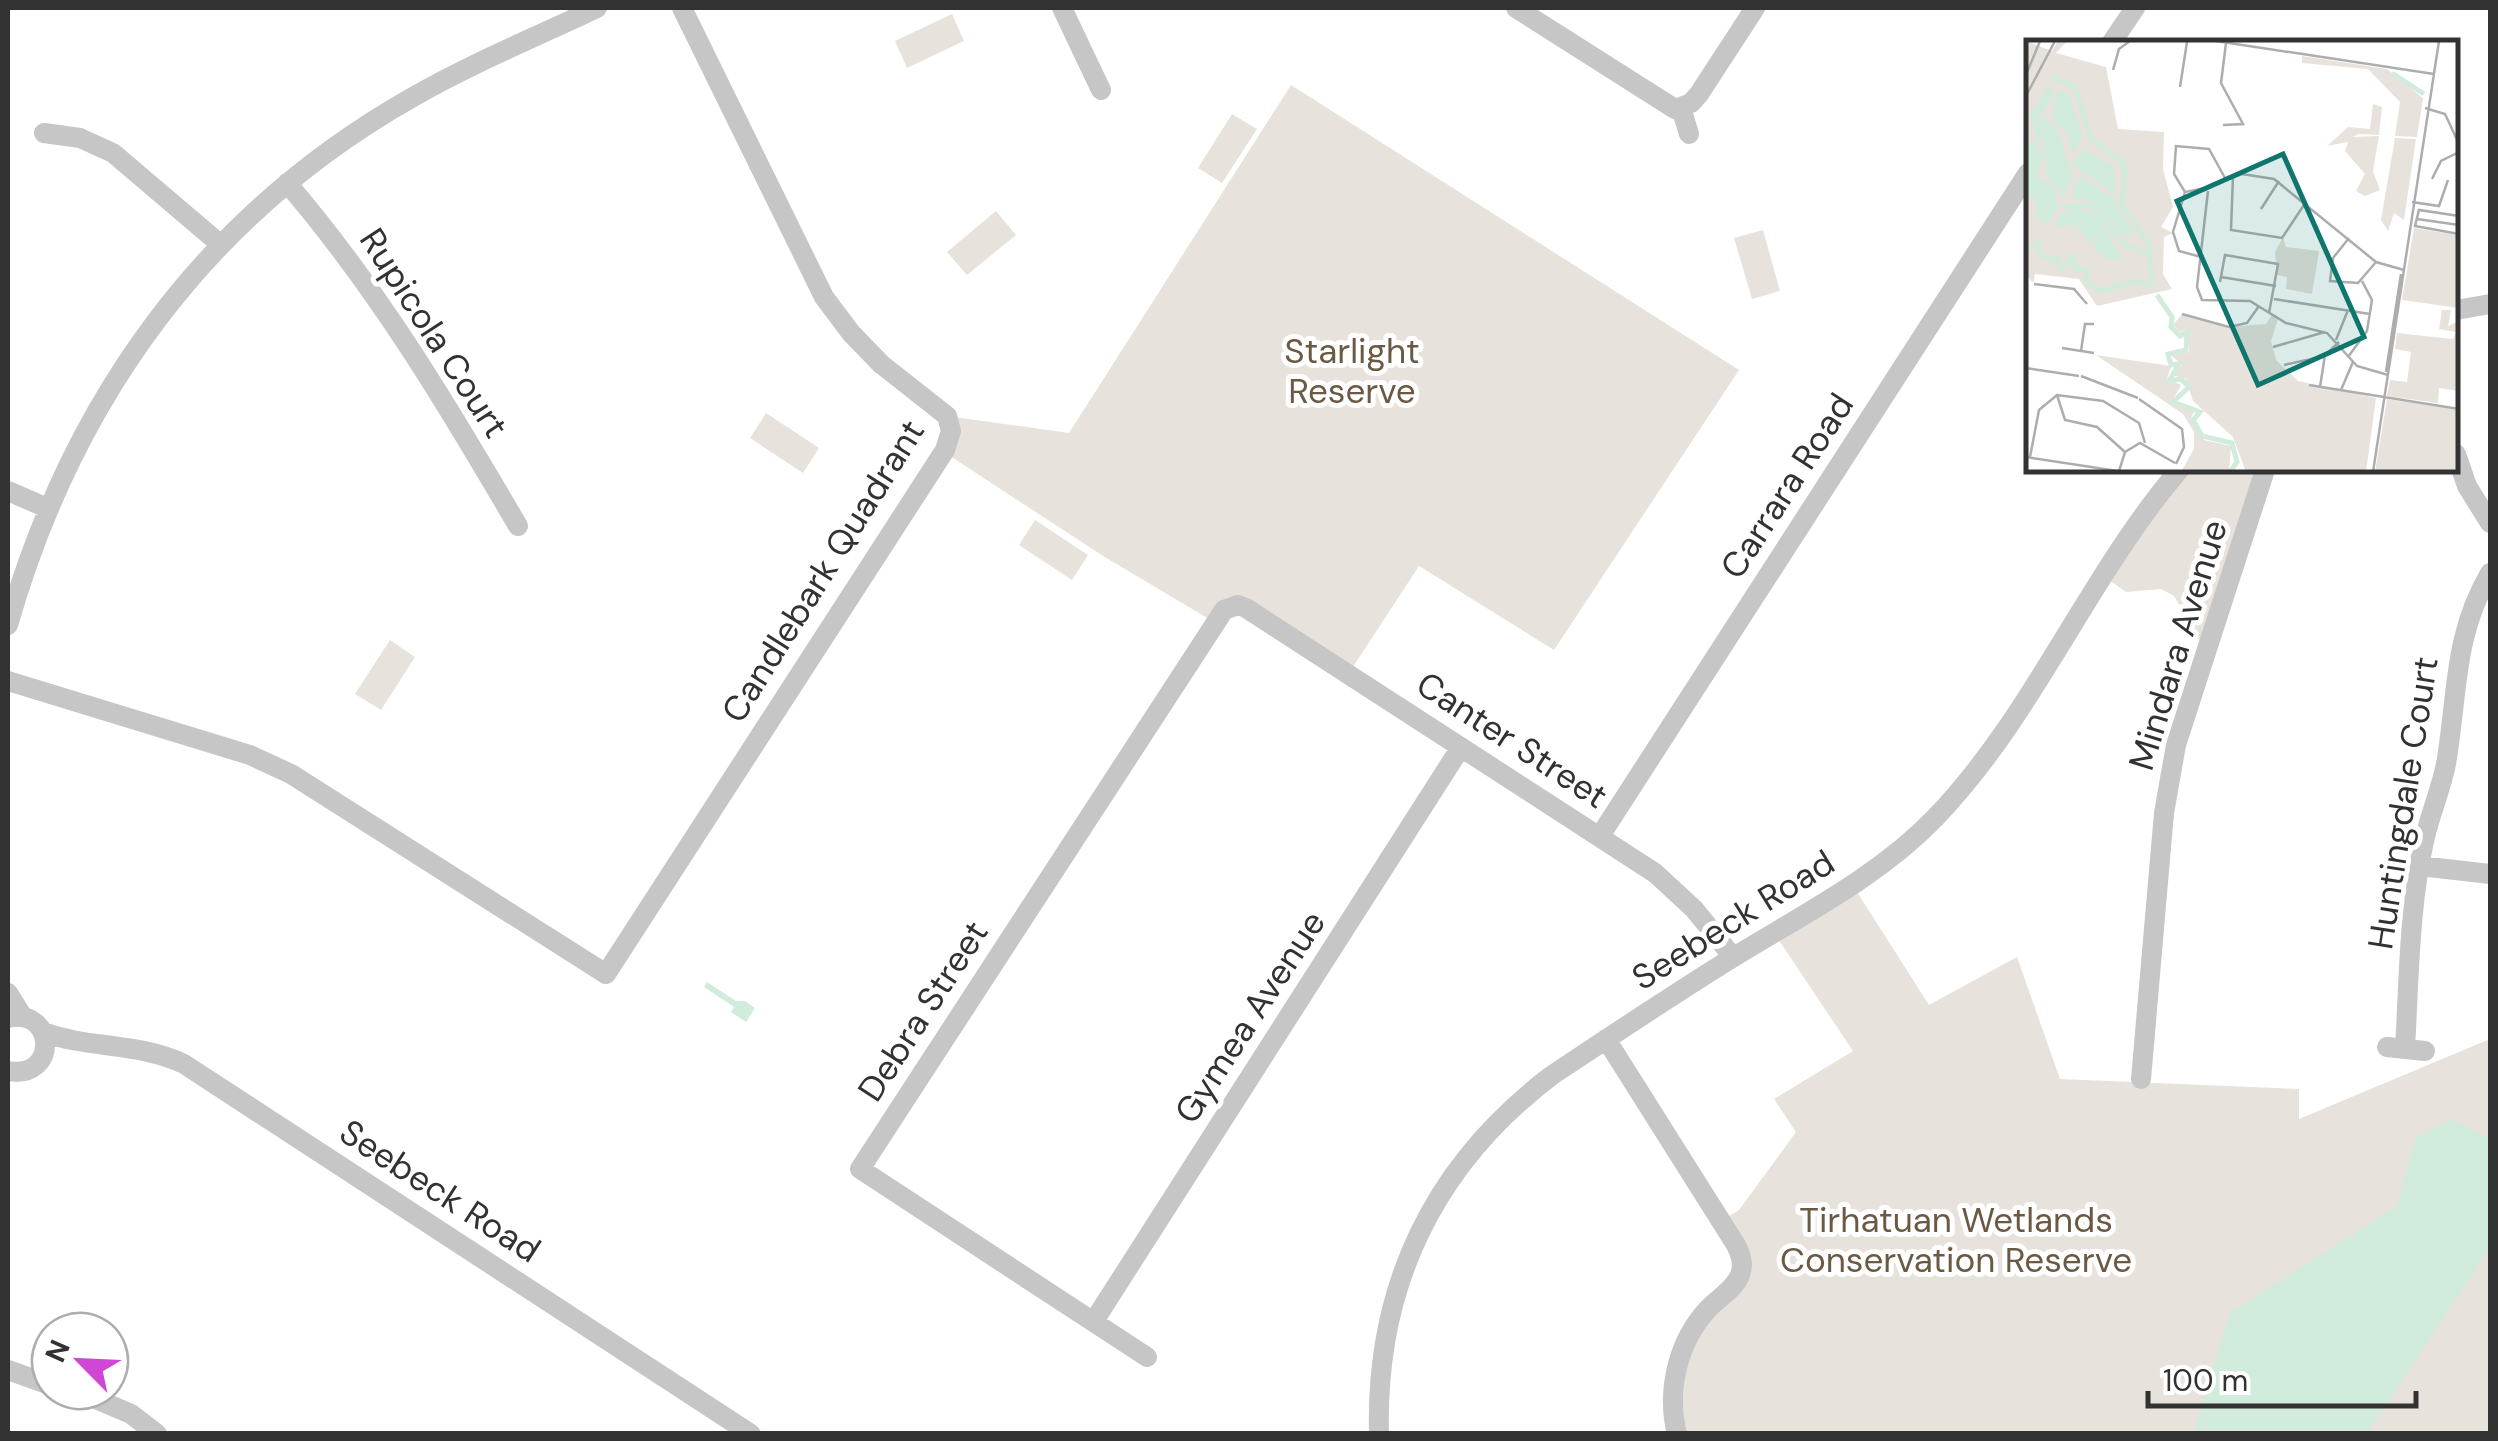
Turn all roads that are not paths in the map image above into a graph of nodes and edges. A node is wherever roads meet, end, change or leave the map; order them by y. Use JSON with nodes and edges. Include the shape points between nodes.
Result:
{"nodes":[{"id":1,"x":597,"y":8,"type":"edge"},
{"id":2,"x":682,"y":8,"type":"edge"},
{"id":3,"x":1062,"y":8,"type":"edge"},
{"id":4,"x":1516,"y":8,"type":"edge"},
{"id":5,"x":1755,"y":8,"type":"edge"},
{"id":6,"x":2135,"y":8,"type":"edge"},
{"id":7,"x":2113,"y":40,"type":"edge"},
{"id":8,"x":1101,"y":90,"type":"dead end"},
{"id":9,"x":1681,"y":108,"type":"junction"},
{"id":10,"x":44,"y":133,"type":"dead end"},
{"id":11,"x":1689,"y":134,"type":"dead end"},
{"id":12,"x":2026,"y":176,"type":"edge"},
{"id":13,"x":286,"y":184,"type":"junction"},
{"id":14,"x":220,"y":244,"type":"junction"},
{"id":15,"x":2490,"y":304,"type":"edge"},
{"id":16,"x":2458,"y":310,"type":"edge"},
{"id":17,"x":2458,"y":460,"type":"edge"},
{"id":18,"x":2177,"y":472,"type":"edge"},
{"id":19,"x":2264,"y":472,"type":"edge"},
{"id":20,"x":8,"y":491,"type":"edge"},
{"id":21,"x":47,"y":508,"type":"junction"},
{"id":22,"x":2490,"y":523,"type":"edge"},
{"id":23,"x":518,"y":526,"type":"dead end"},
{"id":24,"x":2490,"y":573,"type":"edge"},
{"id":25,"x":1233,"y":606,"type":"joint"},
{"id":26,"x":8,"y":624,"type":"edge"},
{"id":27,"x":8,"y":681,"type":"edge"},
{"id":28,"x":1462,"y":748,"type":"junction"},
{"id":29,"x":1600,"y":836,"type":"junction"},
{"id":30,"x":2420,"y":866,"type":"junction"},
{"id":31,"x":2490,"y":874,"type":"edge"},
{"id":32,"x":1734,"y":958,"type":"junction"},
{"id":33,"x":8,"y":993,"type":"edge"},
{"id":34,"x":15,"y":1018,"type":"edge"},
{"id":35,"x":43,"y":1032,"type":"junction"},
{"id":36,"x":1606,"y":1039,"type":"junction"},
{"id":37,"x":78,"y":1044,"type":"junction"},
{"id":38,"x":2406,"y":1049,"type":"dead end"},
{"id":39,"x":41,"y":1061,"type":"junction"},
{"id":40,"x":11,"y":1074,"type":"edge"},
{"id":41,"x":2141,"y":1079,"type":"dead end"},
{"id":42,"x":1094,"y":1320,"type":"junction"},
{"id":43,"x":1146,"y":1357,"type":"dead end"},
{"id":44,"x":124,"y":1411,"type":"edge"},
{"id":45,"x":157,"y":1434,"type":"edge"},
{"id":46,"x":751,"y":1434,"type":"edge"},
{"id":47,"x":1379,"y":1434,"type":"edge"},
{"id":48,"x":1677,"y":1434,"type":"edge"}],
"edges":[{"from":1,"to":13,"type":"street","via":[[412,97]]},
{"from":2,"to":27,"type":"street","name":"Candlebark Quadrant","via":[[824,298],[880,364],[945,413],[951,432],[607,984],[278,768]]},
{"from":3,"to":8,"type":"street"},
{"from":4,"to":9,"type":"street"},
{"from":5,"to":9,"type":"street","via":[[1699,94]]},
{"from":6,"to":7,"type":"street"},
{"from":9,"to":11,"type":"street"},
{"from":10,"to":14,"type":"street","via":[[80,138],[113,154]]},
{"from":12,"to":29,"type":"street","name":"Carrara Road"},
{"from":13,"to":14,"type":"street"},
{"from":13,"to":23,"type":"street","name":"Rupicola Court","via":[[377,296]]},
{"from":14,"to":21,"type":"street","via":[[119,373]]},
{"from":15,"to":16,"type":"street"},
{"from":17,"to":22,"type":"street"},
{"from":18,"to":32,"type":"street","name":"Seebeck Road","via":[[1944,808],[1861,878]]},
{"from":19,"to":41,"type":"street","name":"Mindara Avenue","via":[[2169,778]]},
{"from":20,"to":21,"type":"street"},
{"from":21,"to":26,"type":"street"},
{"from":24,"to":30,"type":"street","name":"Huntingdale Court","via":[[2462,638],[2446,764]]},
{"from":25,"to":28,"type":"street","name":"Canter Street","via":[[1246,608]]},
{"from":25,"to":42,"type":"street","name":"Debra Street","via":[[1214,622],[860,1169]]},
{"from":28,"to":29,"type":"street","name":"Canter Street"},
{"from":28,"to":42,"type":"street","name":"Gymea Avenue"},
{"from":29,"to":32,"type":"street","name":"Canter Street","via":[[1665,881]]},
{"from":30,"to":31,"type":"street"},
{"from":30,"to":38,"type":"street","name":"Huntingdale Court"},
{"from":32,"to":36,"type":"street","name":"Seebeck Road"},
{"from":33,"to":34,"type":"street"},
{"from":34,"to":35,"type":"street","name":"Seebeck Road","via":[[34,1021]]},
{"from":35,"to":37,"type":"street","name":"Seebeck Road"},
{"from":35,"to":39,"type":"street"},
{"from":36,"to":47,"type":"street","name":"Seebeck Road","via":[[1505,1113],[1440,1194],[1393,1302],[1381,1364]]},
{"from":36,"to":48,"type":"street","via":[[1742,1260],[1736,1283],[1702,1315],[1682,1349],[1673,1393]]},
{"from":37,"to":39,"type":"street","name":"Seebeck Road"},
{"from":37,"to":46,"type":"street","name":"Seebeck Road","via":[[140,1049],[184,1064]]},
{"from":39,"to":40,"type":"street","name":"Seebeck Road"},
{"from":42,"to":43,"type":"street","name":"Debra Street"},
{"from":44,"to":45,"type":"street"}]}
